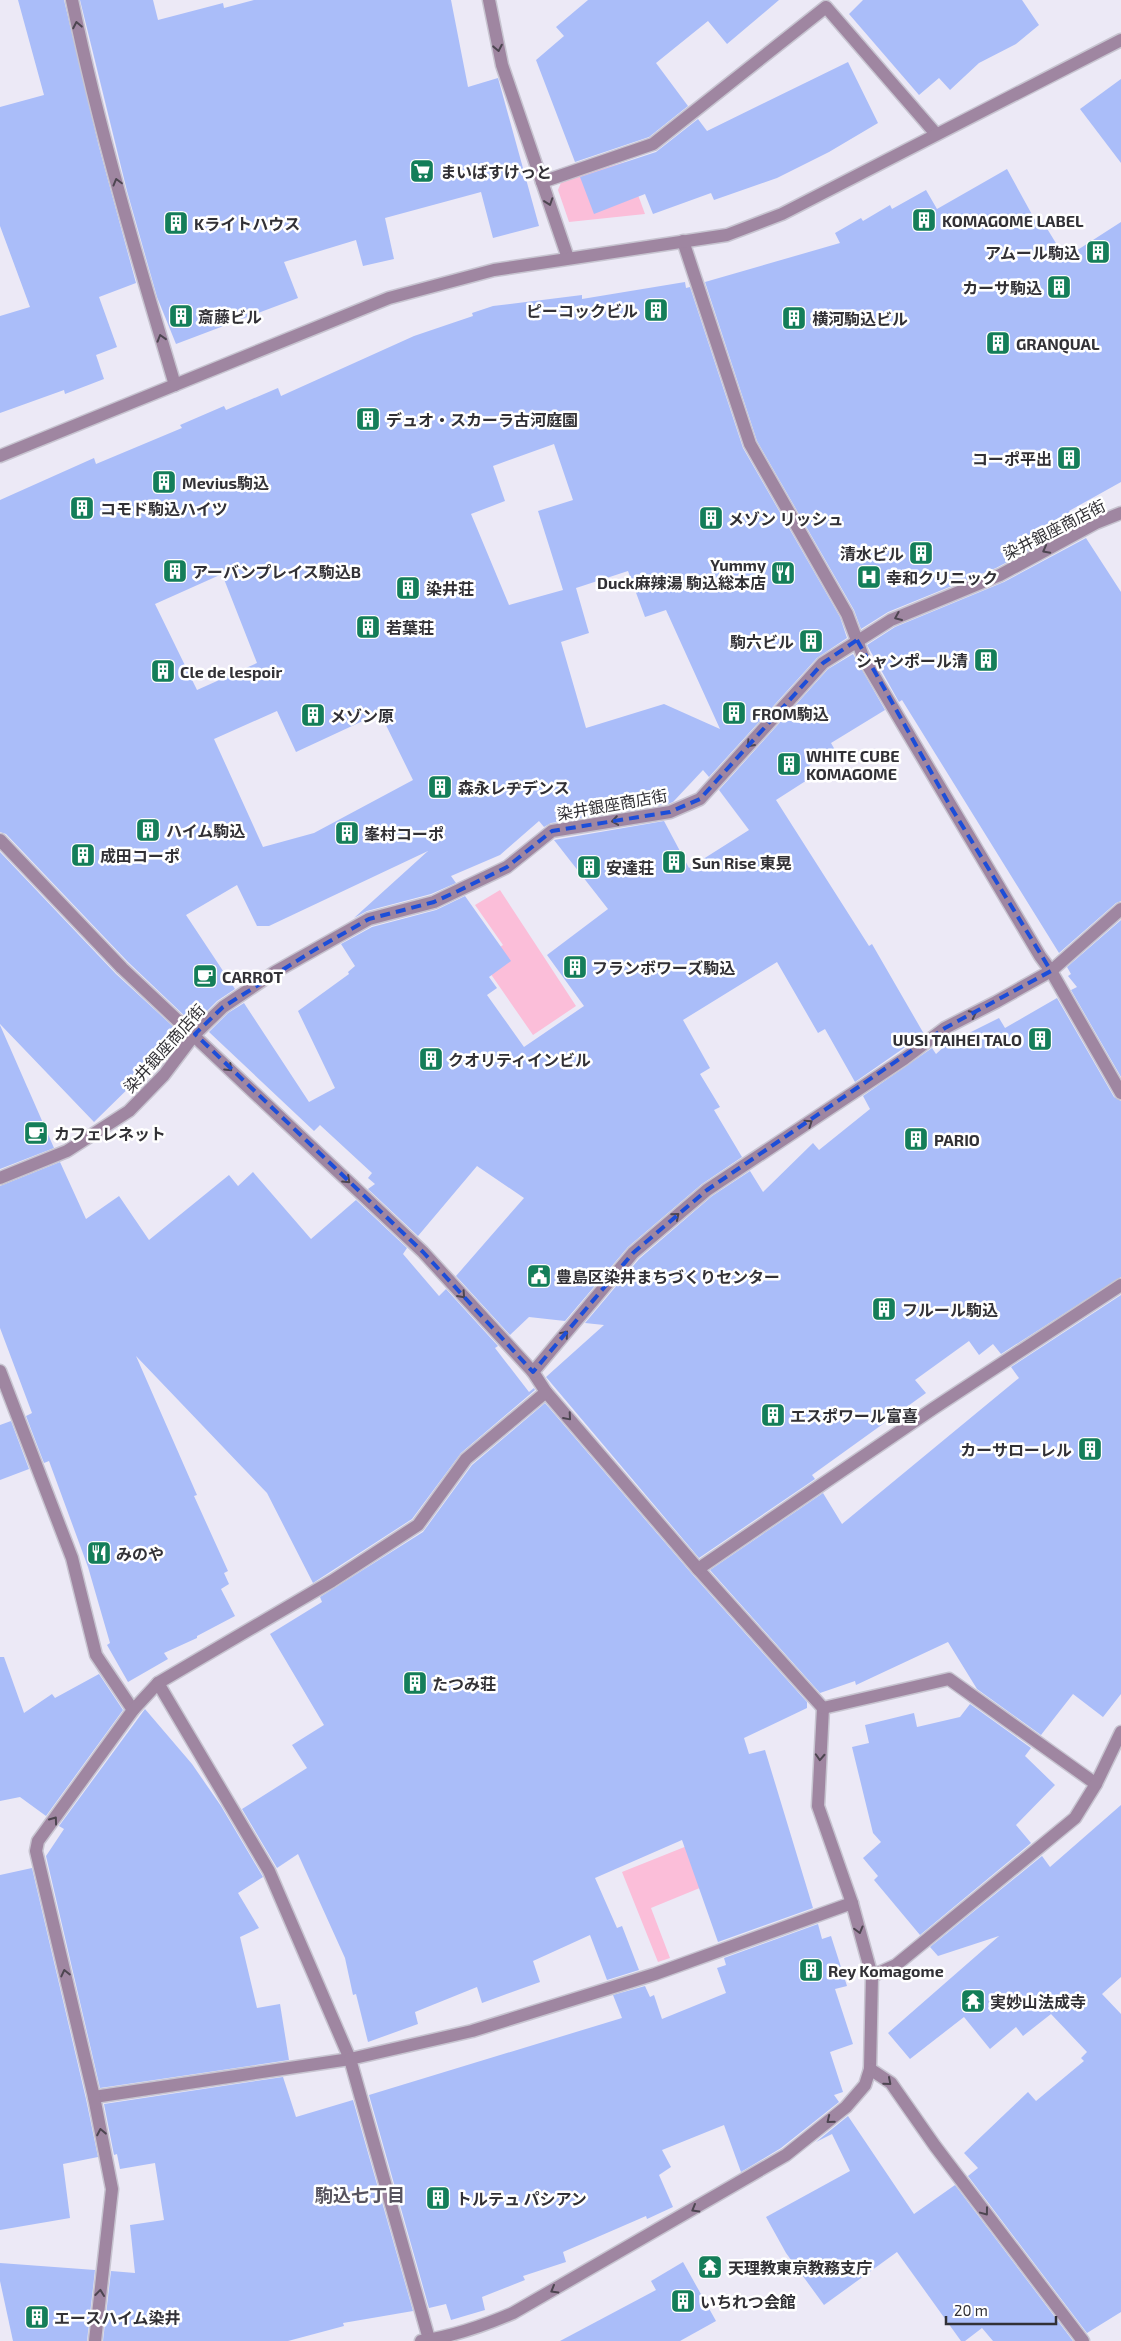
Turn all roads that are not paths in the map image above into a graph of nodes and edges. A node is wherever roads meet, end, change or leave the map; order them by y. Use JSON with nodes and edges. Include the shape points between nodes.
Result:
{"nodes":[{"id":1,"x":72,"y":0,"type":"edge"},
{"id":2,"x":489,"y":0,"type":"edge"},
{"id":3,"x":1121,"y":40,"type":"edge"},
{"id":4,"x":936,"y":134,"type":"junction"},
{"id":5,"x":542,"y":182,"type":"junction"},
{"id":6,"x":683,"y":241,"type":"junction"},
{"id":7,"x":568,"y":258,"type":"junction"},
{"id":8,"x":174,"y":385,"type":"junction"},
{"id":9,"x":0,"y":456,"type":"edge"},
{"id":10,"x":1121,"y":513,"type":"edge"},
{"id":11,"x":857,"y":640,"type":"junction"},
{"id":12,"x":0,"y":840,"type":"edge"},
{"id":13,"x":1121,"y":909,"type":"edge"},
{"id":14,"x":1051,"y":970,"type":"junction"},
{"id":15,"x":195,"y":1034,"type":"junction"},
{"id":16,"x":1121,"y":1093,"type":"edge"},
{"id":17,"x":0,"y":1178,"type":"edge"},
{"id":18,"x":1121,"y":1285,"type":"edge"},
{"id":19,"x":0,"y":1371,"type":"edge"},
{"id":20,"x":534,"y":1372,"type":"junction"},
{"id":21,"x":546,"y":1392,"type":"junction"},
{"id":22,"x":698,"y":1569,"type":"junction"},
{"id":23,"x":158,"y":1683,"type":"junction"},
{"id":24,"x":823,"y":1708,"type":"junction"},
{"id":25,"x":132,"y":1710,"type":"junction"},
{"id":26,"x":1121,"y":1732,"type":"edge"},
{"id":27,"x":1096,"y":1784,"type":"junction"},
{"id":28,"x":852,"y":1903,"type":"junction"},
{"id":29,"x":872,"y":1976,"type":"junction"},
{"id":30,"x":350,"y":2059,"type":"junction"},
{"id":31,"x":870,"y":2069,"type":"junction"},
{"id":32,"x":94,"y":2097,"type":"junction"},
{"id":33,"x":425,"y":2340,"type":"edge"},
{"id":34,"x":95,"y":2341,"type":"edge"},
{"id":35,"x":1083,"y":2341,"type":"edge"}],
"edges":[{"from":8,"to":1,"type":"street","one_way":true,"via":[[82,50]]},
{"from":2,"to":5,"type":"street","one_way":true,"via":[[502,65]]},
{"from":3,"to":4,"type":"street"},
{"from":4,"to":5,"type":"street","via":[[826,7],[653,144]]},
{"from":4,"to":6,"type":"street","via":[[782,214],[727,235]]},
{"from":5,"to":7,"type":"street","one_way":true},
{"from":6,"to":7,"type":"street"},
{"from":6,"to":11,"type":"street","via":[[750,444],[846,614]]},
{"from":7,"to":8,"type":"street","via":[[484,273],[389,298]]},
{"from":8,"to":9,"type":"street"},
{"from":10,"to":11,"type":"street","name":"染井銀座商店街","one_way":true,"via":[[1096,523],[1000,575],[891,620]]},
{"from":11,"to":14,"type":"street","via":[[864,658],[949,804]]},
{"from":11,"to":15,"type":"street","name":"染井銀座商店街","one_way":true,"via":[[822,663],[700,799],[670,812],[552,832],[507,867],[458,891],[434,902],[370,919],[323,944],[223,1007]]},
{"from":12,"to":15,"type":"street","via":[[122,968]]},
{"from":13,"to":14,"type":"street"},
{"from":14,"to":16,"type":"street"},
{"from":20,"to":14,"type":"street","one_way":true,"via":[[633,1253],[707,1190],[904,1059],[945,1028]]},
{"from":15,"to":17,"type":"street","name":"染井銀座商店街","via":[[164,1075],[129,1110],[67,1151]]},
{"from":15,"to":20,"type":"street","one_way":true,"via":[[423,1252]]},
{"from":18,"to":22,"type":"street"},
{"from":19,"to":25,"type":"street","via":[[72,1558],[96,1655]]},
{"from":20,"to":21,"type":"street"},
{"from":21,"to":22,"type":"street","one_way":true},
{"from":21,"to":23,"type":"street","via":[[466,1459],[418,1525],[332,1581]]},
{"from":22,"to":24,"type":"street"},
{"from":23,"to":25,"type":"street"},
{"from":23,"to":30,"type":"street","via":[[269,1871]]},
{"from":24,"to":27,"type":"street","via":[[949,1679]]},
{"from":24,"to":28,"type":"street","one_way":true,"via":[[818,1806]]},
{"from":32,"to":25,"type":"street","one_way":true,"via":[[36,1851],[38,1842]]},
{"from":26,"to":27,"type":"street"},
{"from":27,"to":29,"type":"street","via":[[1075,1818],[896,1965]]},
{"from":28,"to":29,"type":"street","one_way":true},
{"from":28,"to":30,"type":"street","via":[[655,1974],[481,2028]]},
{"from":29,"to":31,"type":"street"},
{"from":30,"to":32,"type":"street"},
{"from":30,"to":33,"type":"street"},
{"from":31,"to":33,"type":"street","one_way":true,"via":[[865,2085],[846,2107],[778,2160],[513,2314],[454,2335]]},
{"from":31,"to":35,"type":"street","one_way":true,"via":[[891,2083],[934,2146]]},
{"from":34,"to":32,"type":"street","one_way":true,"via":[[112,2189]]}]}
